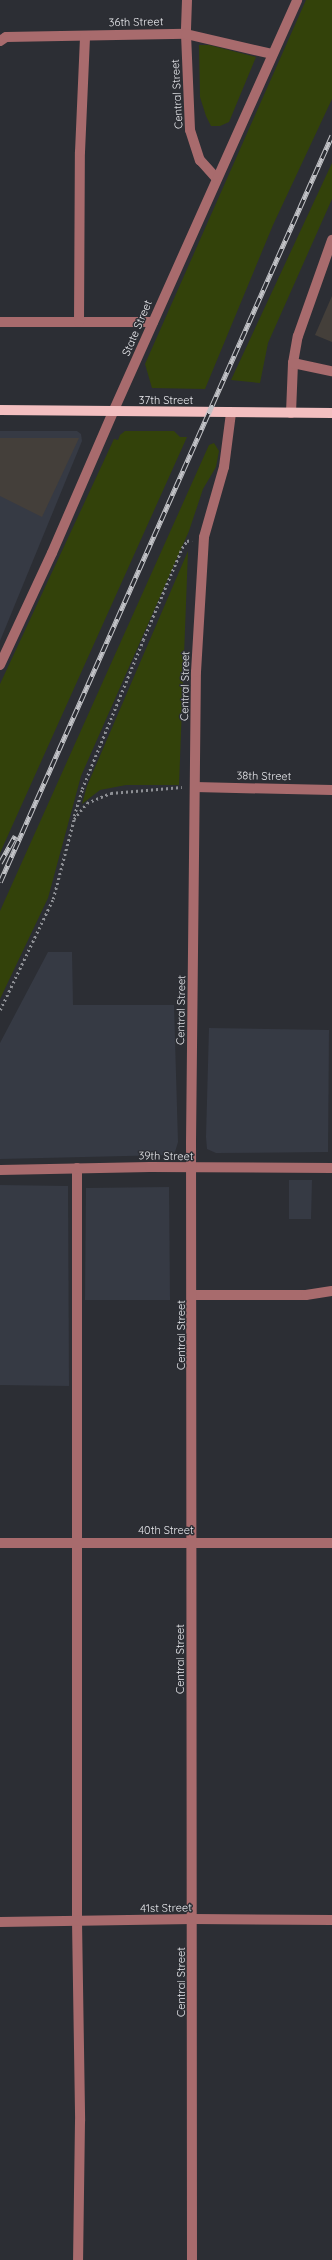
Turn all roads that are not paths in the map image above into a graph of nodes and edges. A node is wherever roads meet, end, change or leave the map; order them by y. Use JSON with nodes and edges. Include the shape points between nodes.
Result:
{"nodes":[{"id":1,"x":187,"y":0,"type":"edge"},
{"id":2,"x":296,"y":0,"type":"edge"},
{"id":3,"x":186,"y":34,"type":"junction"},
{"id":4,"x":85,"y":36,"type":"junction"},
{"id":5,"x":0,"y":41,"type":"edge"},
{"id":6,"x":272,"y":54,"type":"junction"},
{"id":7,"x":217,"y":179,"type":"junction"},
{"id":8,"x":332,"y":240,"type":"edge"},
{"id":9,"x":0,"y":322,"type":"edge"},
{"id":10,"x":79,"y":322,"type":"junction"},
{"id":11,"x":153,"y":322,"type":"junction"},
{"id":12,"x":293,"y":363,"type":"junction"},
{"id":13,"x":332,"y":371,"type":"edge"},
{"id":14,"x":0,"y":410,"type":"edge"},
{"id":15,"x":113,"y":412,"type":"junction"},
{"id":16,"x":231,"y":413,"type":"junction"},
{"id":17,"x":291,"y":413,"type":"junction"},
{"id":18,"x":332,"y":413,"type":"edge"},
{"id":19,"x":0,"y":665,"type":"edge"},
{"id":20,"x":195,"y":787,"type":"junction"},
{"id":21,"x":332,"y":790,"type":"edge"},
{"id":22,"x":77,"y":1168,"type":"junction"},
{"id":23,"x":192,"y":1168,"type":"junction"},
{"id":24,"x":332,"y":1168,"type":"edge"},
{"id":25,"x":0,"y":1170,"type":"edge"},
{"id":26,"x":332,"y":1291,"type":"edge"},
{"id":27,"x":193,"y":1295,"type":"junction"},
{"id":28,"x":78,"y":1542,"type":"junction"},
{"id":29,"x":192,"y":1542,"type":"junction"},
{"id":30,"x":332,"y":1542,"type":"edge"},
{"id":31,"x":0,"y":1543,"type":"edge"},
{"id":32,"x":193,"y":1919,"type":"junction"},
{"id":33,"x":332,"y":1920,"type":"edge"},
{"id":34,"x":77,"y":1921,"type":"junction"},
{"id":35,"x":0,"y":1922,"type":"edge"},
{"id":36,"x":78,"y":2260,"type":"edge"},
{"id":37,"x":192,"y":2260,"type":"edge"}],
"edges":[{"from":1,"to":3,"type":"street","name":"Central Street"},
{"from":2,"to":6,"type":"street","name":"State Street"},
{"from":3,"to":4,"type":"street","name":"36th Street"},
{"from":3,"to":6,"type":"street","name":"36th Street"},
{"from":3,"to":7,"type":"street","name":"Central Street","via":[[190,130],[200,160]]},
{"from":4,"to":5,"type":"street","name":"36th Street","via":[[6,37]]},
{"from":4,"to":10,"type":"street","via":[[80,152]]},
{"from":6,"to":7,"type":"street","name":"State Street"},
{"from":7,"to":11,"type":"street","name":"State Street"},
{"from":8,"to":12,"type":"street","via":[[298,336]]},
{"from":9,"to":10,"type":"street"},
{"from":10,"to":11,"type":"street"},
{"from":11,"to":15,"type":"street","name":"State Street"},
{"from":12,"to":13,"type":"street"},
{"from":12,"to":17,"type":"street"},
{"from":14,"to":15,"type":"main road","name":"37th Street"},
{"from":15,"to":16,"type":"main road","name":"37th Street"},
{"from":15,"to":19,"type":"street","name":"State Street"},
{"from":16,"to":17,"type":"main road","name":"37th Street"},
{"from":16,"to":20,"type":"street","name":"Central Street","via":[[224,467],[204,537],[196,672]]},
{"from":17,"to":18,"type":"main road","name":"37th Street"},
{"from":20,"to":21,"type":"street","name":"38th Street"},
{"from":20,"to":23,"type":"street","name":"Central Street"},
{"from":22,"to":23,"type":"street","name":"39th Street"},
{"from":22,"to":25,"type":"street","name":"39th Street"},
{"from":22,"to":28,"type":"street"},
{"from":23,"to":24,"type":"street","name":"39th Street"},
{"from":23,"to":27,"type":"street","name":"Central Street"},
{"from":26,"to":27,"type":"street","via":[[306,1295]]},
{"from":27,"to":29,"type":"street","name":"Central Street"},
{"from":28,"to":29,"type":"street","name":"40th Street"},
{"from":28,"to":31,"type":"street","name":"40th Street"},
{"from":28,"to":34,"type":"street"},
{"from":29,"to":30,"type":"street","name":"40th Street"},
{"from":29,"to":32,"type":"street","name":"Central Street"},
{"from":32,"to":33,"type":"street","name":"41st Street"},
{"from":32,"to":34,"type":"street","name":"41st Street"},
{"from":32,"to":37,"type":"street","name":"Central Street"},
{"from":34,"to":35,"type":"street","name":"41st Street"},
{"from":34,"to":36,"type":"street","via":[[80,2121]]}]}
